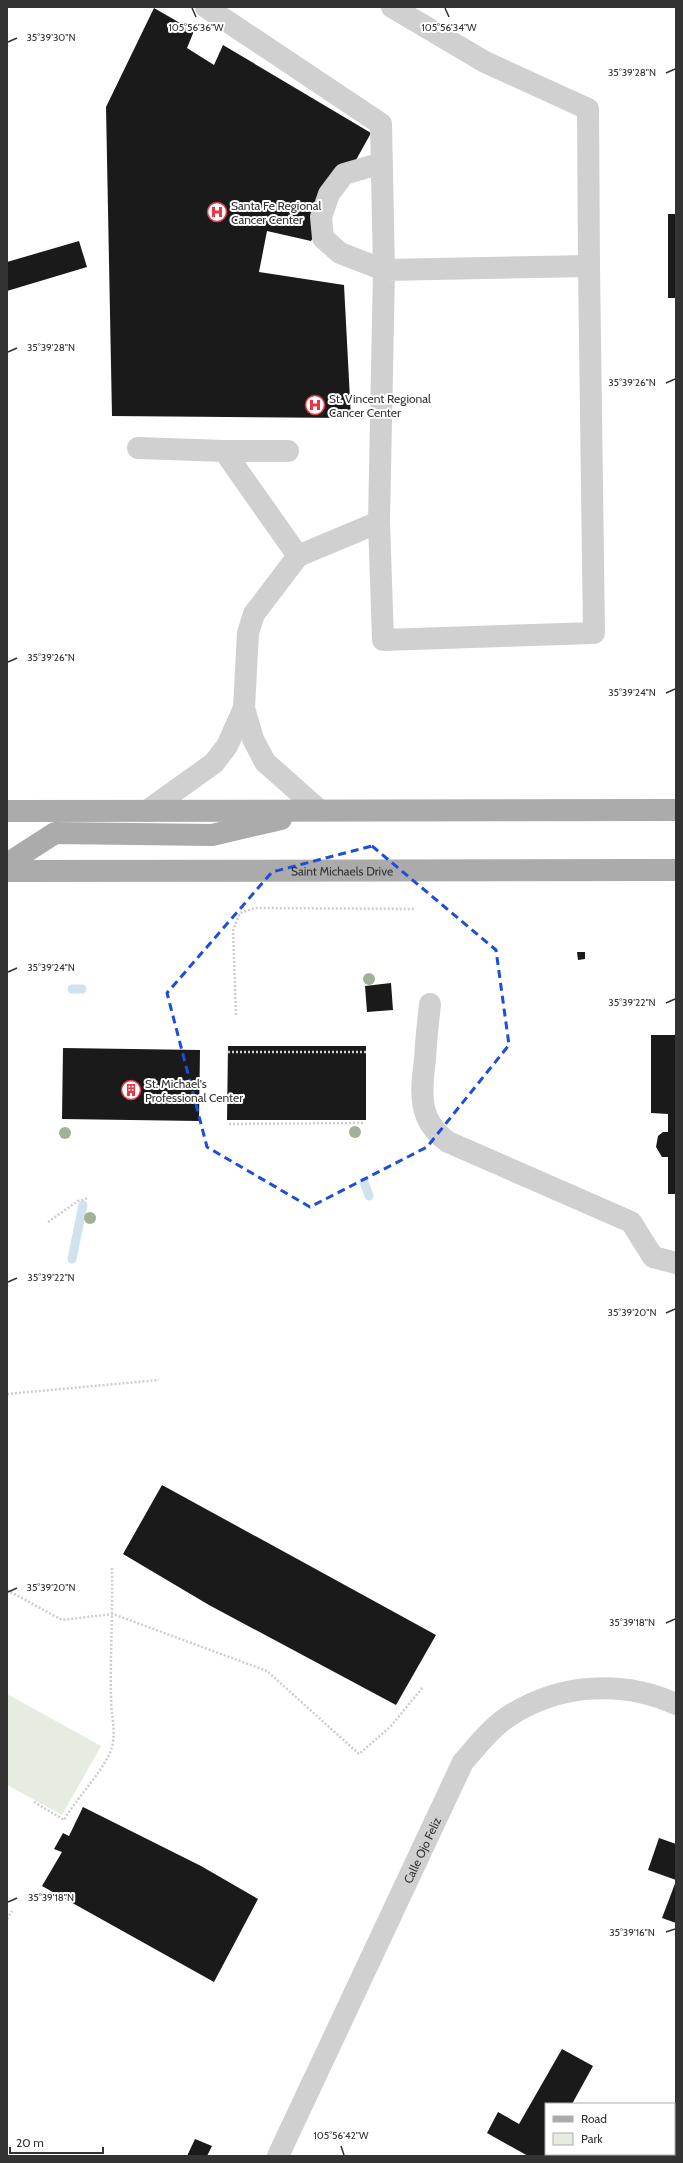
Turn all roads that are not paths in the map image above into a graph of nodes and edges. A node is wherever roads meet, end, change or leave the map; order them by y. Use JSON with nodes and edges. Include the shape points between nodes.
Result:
{"nodes":[{"id":1,"x":206,"y":7,"type":"edge"},
{"id":2,"x":392,"y":7,"type":"edge"},
{"id":3,"x":382,"y":163,"type":"junction"},
{"id":4,"x":589,"y":266,"type":"junction"},
{"id":5,"x":384,"y":270,"type":"junction"},
{"id":6,"x":138,"y":448,"type":"dead end"},
{"id":7,"x":224,"y":451,"type":"junction"},
{"id":8,"x":288,"y":451,"type":"dead end"},
{"id":9,"x":379,"y":522,"type":"junction"},
{"id":10,"x":298,"y":556,"type":"junction"},
{"id":11,"x":244,"y":708,"type":"junction"},
{"id":12,"x":320,"y":810,"type":"junction"},
{"id":13,"x":676,"y":810,"type":"edge"},
{"id":14,"x":7,"y":811,"type":"edge"},
{"id":15,"x":147,"y":811,"type":"junction"},
{"id":16,"x":7,"y":864,"type":"edge"},
{"id":17,"x":676,"y":870,"type":"edge"},
{"id":18,"x":7,"y":871,"type":"edge"},
{"id":19,"x":430,"y":1004,"type":"dead end"},
{"id":20,"x":676,"y":1264,"type":"edge"},
{"id":21,"x":676,"y":1704,"type":"edge"},
{"id":22,"x":278,"y":2156,"type":"edge"}],
"edges":[{"from":1,"to":3,"type":"street","via":[[381,124]]},
{"from":2,"to":4,"type":"street","via":[[485,62],[588,110]]},
{"from":3,"to":5,"type":"street"},
{"from":3,"to":5,"type":"street","via":[[344,174],[329,194],[322,217],[324,238],[340,253]]},
{"from":4,"to":5,"type":"street"},
{"from":4,"to":9,"type":"street","via":[[594,633],[384,640]]},
{"from":5,"to":9,"type":"street"},
{"from":6,"to":7,"type":"street"},
{"from":7,"to":8,"type":"street"},
{"from":7,"to":10,"type":"street"},
{"from":9,"to":10,"type":"street"},
{"from":10,"to":11,"type":"street","via":[[254,614],[248,633]]},
{"from":11,"to":12,"type":"street","via":[[253,739],[265,762]]},
{"from":11,"to":15,"type":"street","via":[[227,746],[214,763]]},
{"from":12,"to":13,"type":"main road"},
{"from":12,"to":15,"type":"main road"},
{"from":12,"to":16,"type":"main road","via":[[212,835],[55,833]]},
{"from":14,"to":15,"type":"main road"},
{"from":17,"to":18,"type":"main road","name":"Saint Michaels Drive"},
{"from":19,"to":20,"type":"street","via":[[421,1092],[426,1116],[436,1132],[448,1142],[632,1222],[652,1256]]},
{"from":21,"to":22,"type":"street","name":"Calle Ojo Feliz","via":[[659,1696],[627,1690],[588,1688],[564,1692],[534,1703],[508,1717],[488,1734],[463,1762]]}]}
